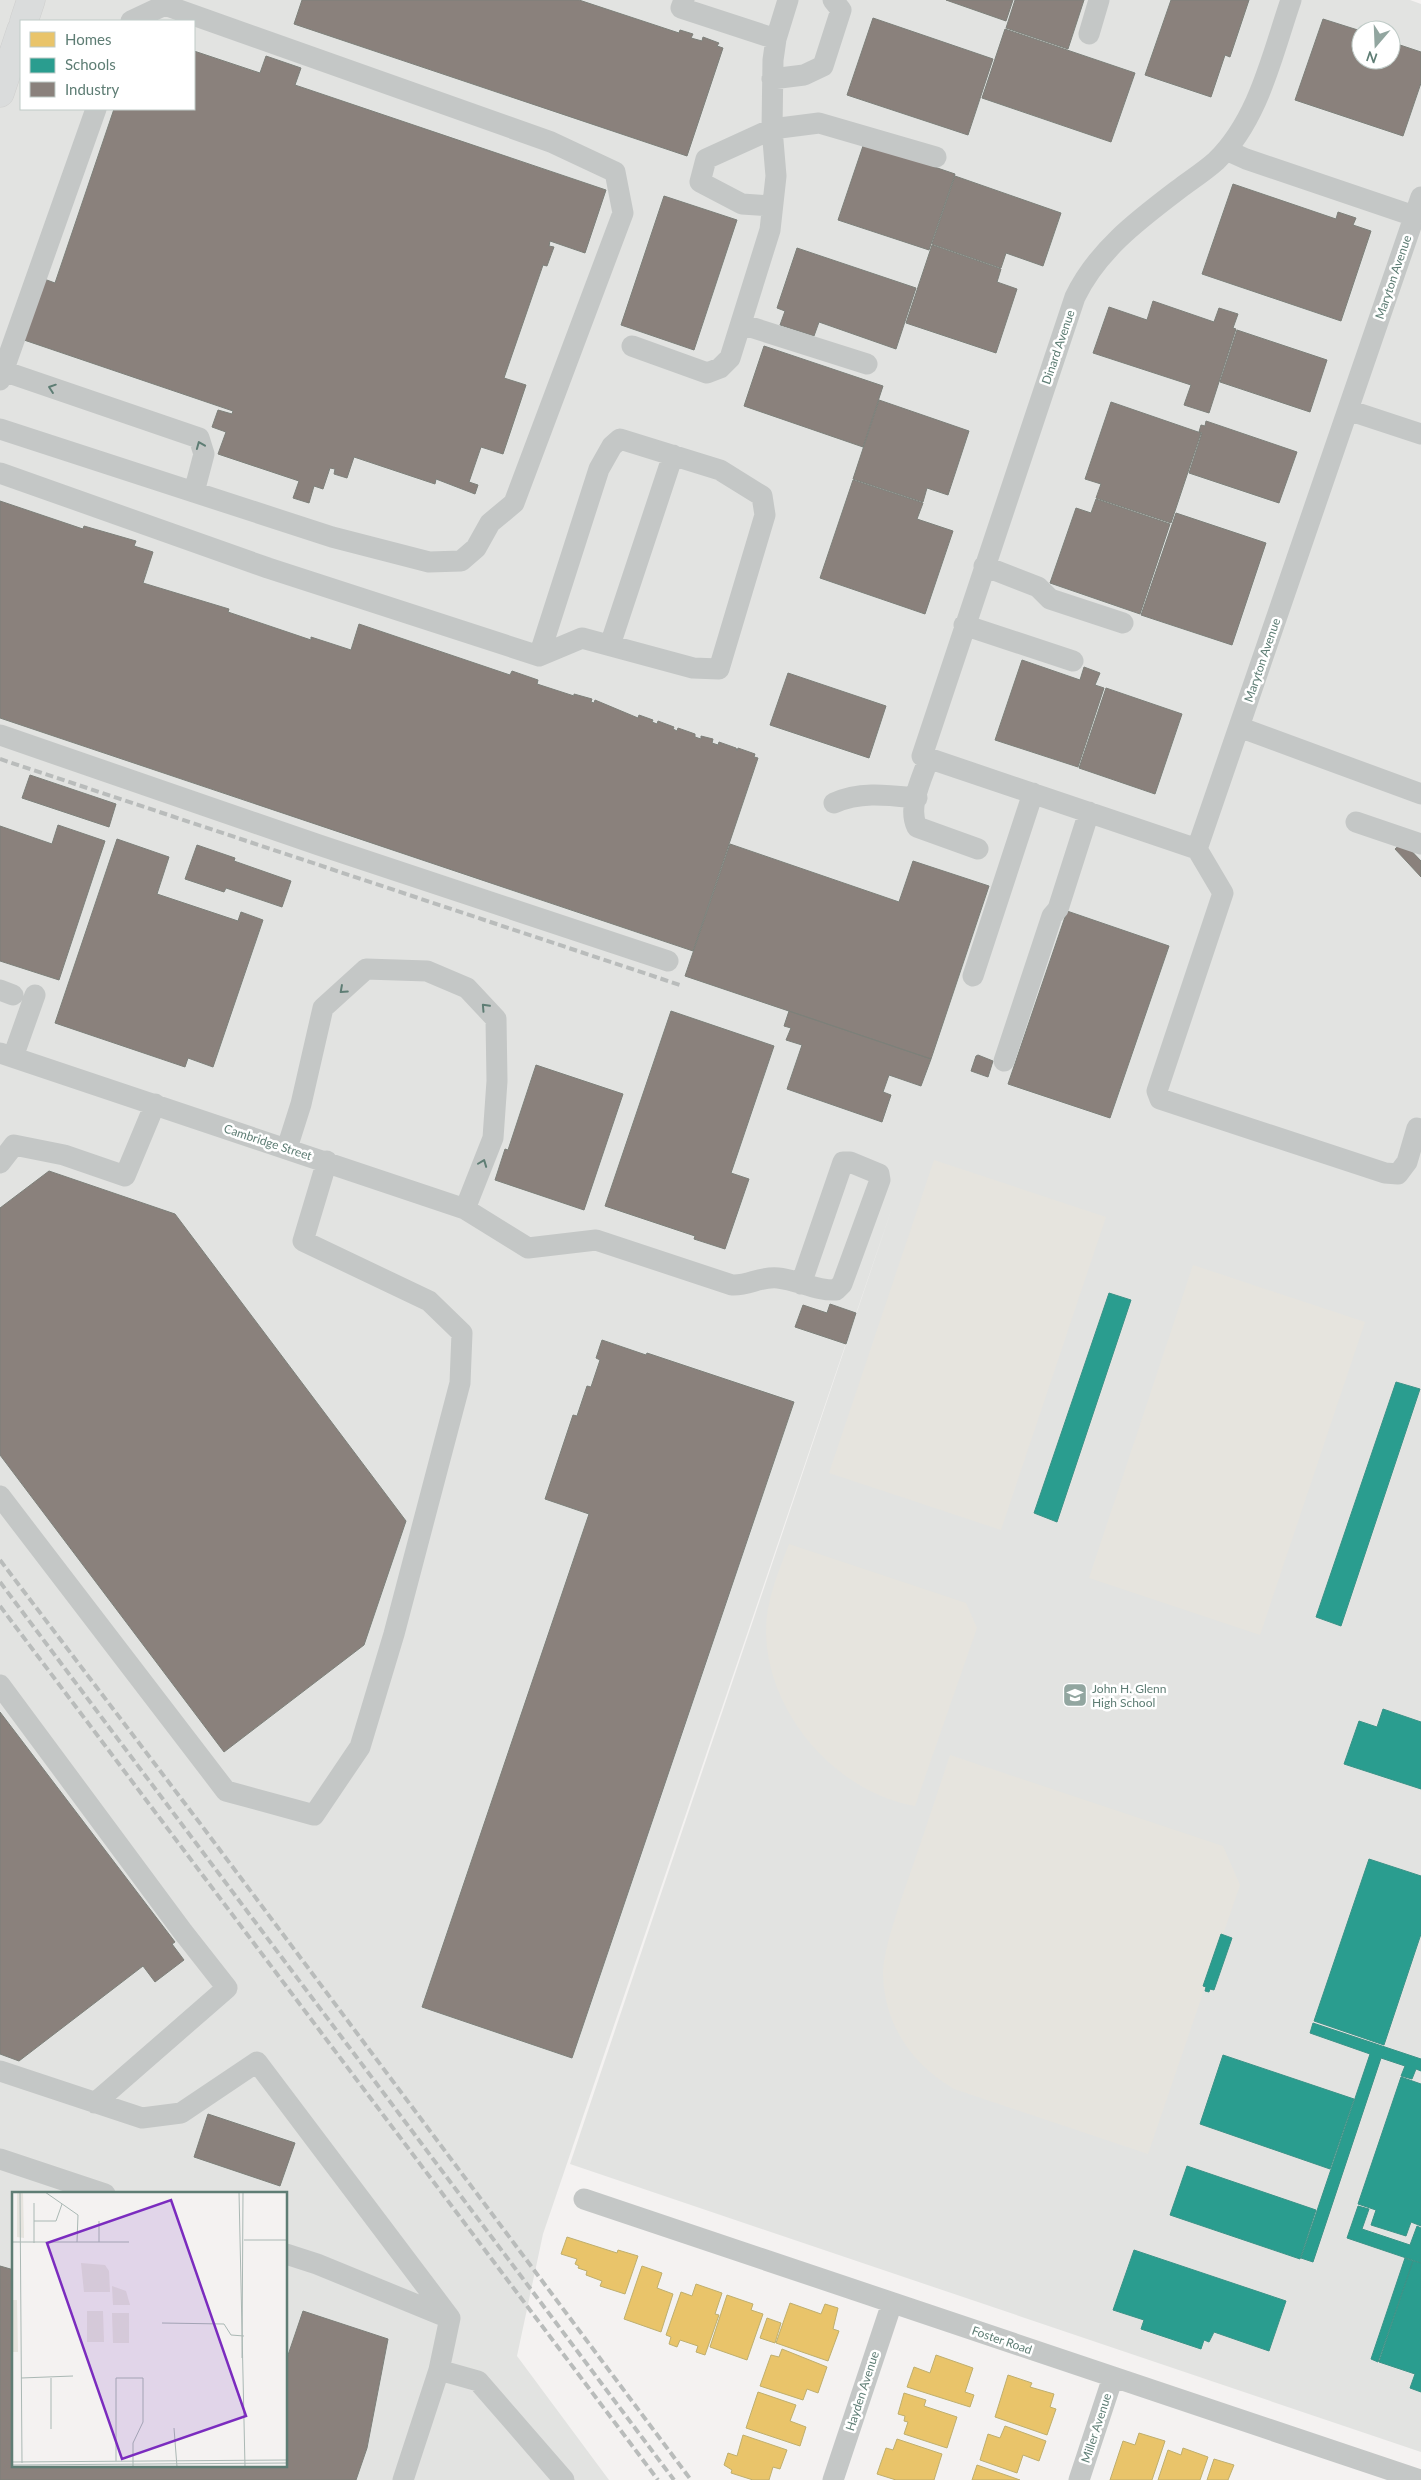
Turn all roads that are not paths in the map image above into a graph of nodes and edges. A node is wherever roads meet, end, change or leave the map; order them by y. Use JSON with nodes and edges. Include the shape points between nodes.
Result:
{"nodes":[{"id":1,"x":31,"y":0,"type":"edge"},
{"id":2,"x":684,"y":0,"type":"edge"},
{"id":3,"x":788,"y":0,"type":"edge"},
{"id":4,"x":834,"y":0,"type":"edge"},
{"id":5,"x":1099,"y":0,"type":"edge"},
{"id":6,"x":1291,"y":0,"type":"edge"},
{"id":7,"x":24,"y":20,"type":"edge"},
{"id":8,"x":133,"y":20,"type":"edge"},
{"id":9,"x":20,"y":33,"type":"edge"},
{"id":10,"x":1089,"y":34,"type":"dead end"},
{"id":11,"x":776,"y":39,"type":"junction"},
{"id":12,"x":772,"y":79,"type":"junction"},
{"id":13,"x":0,"y":93,"type":"edge"},
{"id":14,"x":96,"y":110,"type":"edge"},
{"id":15,"x":772,"y":129,"type":"junction"},
{"id":16,"x":1226,"y":150,"type":"junction"},
{"id":17,"x":936,"y":157,"type":"dead end"},
{"id":18,"x":772,"y":206,"type":"junction"},
{"id":19,"x":1418,"y":206,"type":"edge"},
{"id":20,"x":741,"y":324,"type":"junction"},
{"id":21,"x":632,"y":346,"type":"dead end"},
{"id":22,"x":866,"y":364,"type":"dead end"},
{"id":23,"x":1,"y":376,"type":"edge"},
{"id":24,"x":1348,"y":410,"type":"junction"},
{"id":25,"x":0,"y":429,"type":"edge"},
{"id":26,"x":1421,"y":434,"type":"edge"},
{"id":27,"x":673,"y":455,"type":"junction"},
{"id":28,"x":0,"y":472,"type":"edge"},
{"id":29,"x":194,"y":492,"type":"junction"},
{"id":30,"x":984,"y":566,"type":"junction"},
{"id":31,"x":1123,"y":623,"type":"dead end"},
{"id":32,"x":964,"y":625,"type":"junction"},
{"id":33,"x":610,"y":645,"type":"junction"},
{"id":34,"x":539,"y":656,"type":"junction"},
{"id":35,"x":1073,"y":661,"type":"dead end"},
{"id":36,"x":1239,"y":727,"type":"junction"},
{"id":37,"x":0,"y":735,"type":"edge"},
{"id":38,"x":926,"y":757,"type":"junction"},
{"id":39,"x":1033,"y":793,"type":"junction"},
{"id":40,"x":1421,"y":794,"type":"edge"},
{"id":41,"x":916,"y":798,"type":"junction"},
{"id":42,"x":834,"y":803,"type":"dead end"},
{"id":43,"x":1089,"y":812,"type":"junction"},
{"id":44,"x":1356,"y":822,"type":"dead end"},
{"id":45,"x":1421,"y":844,"type":"edge"},
{"id":46,"x":978,"y":849,"type":"dead end"},
{"id":47,"x":1197,"y":849,"type":"junction"},
{"id":48,"x":668,"y":961,"type":"dead end"},
{"id":49,"x":973,"y":976,"type":"dead end"},
{"id":50,"x":34,"y":995,"type":"dead end"},
{"id":51,"x":7,"y":1055,"type":"edge"},
{"id":52,"x":1004,"y":1061,"type":"dead end"},
{"id":53,"x":155,"y":1104,"type":"junction"},
{"id":54,"x":1417,"y":1128,"type":"dead end"},
{"id":55,"x":286,"y":1148,"type":"junction"},
{"id":56,"x":327,"y":1161,"type":"junction"},
{"id":57,"x":0,"y":1163,"type":"edge"},
{"id":58,"x":465,"y":1209,"type":"junction"},
{"id":59,"x":801,"y":1284,"type":"junction"},
{"id":60,"x":0,"y":1496,"type":"edge"},
{"id":61,"x":0,"y":1685,"type":"edge"},
{"id":62,"x":0,"y":2071,"type":"edge"},
{"id":63,"x":95,"y":2102,"type":"junction"},
{"id":64,"x":0,"y":2159,"type":"edge"},
{"id":65,"x":99,"y":2192,"type":"edge"},
{"id":66,"x":584,"y":2199,"type":"dead end"},
{"id":67,"x":288,"y":2255,"type":"edge"},
{"id":68,"x":892,"y":2303,"type":"junction"},
{"id":69,"x":450,"y":2318,"type":"junction"},
{"id":70,"x":439,"y":2370,"type":"junction"},
{"id":71,"x":1113,"y":2377,"type":"junction"},
{"id":72,"x":403,"y":2480,"type":"edge"},
{"id":73,"x":564,"y":2480,"type":"edge"},
{"id":74,"x":833,"y":2480,"type":"edge"},
{"id":75,"x":1079,"y":2480,"type":"edge"},
{"id":76,"x":1420,"y":2480,"type":"edge"}],
"edges":[{"from":1,"to":7,"type":"main road"},
{"from":2,"to":11,"type":"street","via":[[681,8]]},
{"from":3,"to":11,"type":"street"},
{"from":4,"to":12,"type":"street","via":[[841,10],[823,66],[804,75]]},
{"from":5,"to":10,"type":"street"},
{"from":6,"to":16,"type":"street","name":"Dinard Avenue","via":[[1256,103]]},
{"from":8,"to":29,"type":"street","via":[[165,5],[550,142],[615,172],[623,213],[514,502],[490,523],[476,548],[461,561],[429,562],[332,537]]},
{"from":9,"to":13,"type":"main road"},
{"from":11,"to":12,"type":"street"},
{"from":12,"to":15,"type":"street"},
{"from":14,"to":23,"type":"street"},
{"from":15,"to":17,"type":"street","via":[[819,123]]},
{"from":15,"to":18,"type":"street","via":[[776,176]]},
{"from":15,"to":18,"type":"street","via":[[706,159],[700,182],[742,204]]},
{"from":16,"to":19,"type":"street","via":[[1246,159]]},
{"from":16,"to":30,"type":"street","name":"Dinard Avenue","via":[[1140,219],[1108,248],[1084,278],[1074,297]]},
{"from":18,"to":20,"type":"street","via":[[770,230]]},
{"from":19,"to":24,"type":"street","name":"Maryton Avenue"},
{"from":20,"to":21,"type":"street","via":[[730,358],[720,368],[707,373]]},
{"from":20,"to":22,"type":"street"},
{"from":29,"to":23,"type":"street","one_way":true,"via":[[204,454],[198,438]]},
{"from":24,"to":26,"type":"street"},
{"from":24,"to":36,"type":"street","name":"Maryton Avenue"},
{"from":25,"to":29,"type":"street"},
{"from":27,"to":33,"type":"street"},
{"from":27,"to":33,"type":"street","via":[[720,470],[762,496],[765,515],[720,669],[693,668]]},
{"from":27,"to":34,"type":"street","via":[[620,439],[612,446],[599,469]]},
{"from":28,"to":34,"type":"street","via":[[268,568]]},
{"from":30,"to":31,"type":"street","via":[[1038,587],[1050,598]]},
{"from":30,"to":32,"type":"street","name":"Dinard Avenue"},
{"from":32,"to":35,"type":"street"},
{"from":32,"to":38,"type":"street","name":"Dinard Avenue"},
{"from":33,"to":34,"type":"street","via":[[582,638]]},
{"from":36,"to":40,"type":"street"},
{"from":36,"to":47,"type":"street","name":"Maryton Avenue"},
{"from":37,"to":48,"type":"street"},
{"from":38,"to":39,"type":"street"},
{"from":38,"to":41,"type":"street","name":"Dinard Avenue"},
{"from":39,"to":43,"type":"street"},
{"from":39,"to":49,"type":"street"},
{"from":41,"to":42,"type":"street","via":[[849,796]]},
{"from":41,"to":46,"type":"street","name":"Dinard Avenue","via":[[913,810],[917,827]]},
{"from":43,"to":47,"type":"street"},
{"from":43,"to":52,"type":"street"},
{"from":44,"to":45,"type":"street"},
{"from":47,"to":54,"type":"street","via":[[1223,893],[1157,1091],[1160,1099],[1385,1173],[1398,1174],[1407,1162]]},
{"from":50,"to":51,"type":"street"},
{"from":51,"to":53,"type":"street","name":"Cambridge Street"},
{"from":53,"to":55,"type":"street","name":"Cambridge Street"},
{"from":53,"to":57,"type":"street","via":[[125,1176],[64,1155],[14,1145]]},
{"from":55,"to":56,"type":"street","name":"Cambridge Street"},
{"from":58,"to":55,"type":"street","one_way":true,"via":[[493,1138],[498,1081],[496,1019],[467,988],[427,971],[366,969],[323,1008],[301,1104]]},
{"from":56,"to":58,"type":"street","name":"Cambridge Street"},
{"from":56,"to":60,"type":"street","via":[[303,1241],[429,1301],[462,1333],[460,1384],[394,1634],[360,1747],[314,1815],[226,1791]]},
{"from":58,"to":59,"type":"street","name":"Cambridge Street","via":[[528,1248],[596,1240],[732,1285],[745,1286],[760,1278],[778,1278]]},
{"from":59,"to":59,"type":"street","via":[[827,1290],[836,1290],[842,1284],[880,1180],[879,1174],[843,1162]]},
{"from":61,"to":63,"type":"street","via":[[227,1988]]},
{"from":62,"to":63,"type":"street"},
{"from":63,"to":69,"type":"street","via":[[142,2118],[181,2113],[258,2062]]},
{"from":64,"to":65,"type":"street"},
{"from":66,"to":68,"type":"street","name":"Foster Road"},
{"from":67,"to":69,"type":"street"},
{"from":68,"to":71,"type":"street","name":"Foster Road"},
{"from":68,"to":74,"type":"street","name":"Hayden Avenue"},
{"from":69,"to":70,"type":"street"},
{"from":70,"to":72,"type":"street"},
{"from":70,"to":73,"type":"street","via":[[478,2381]]},
{"from":71,"to":75,"type":"street","name":"Miller Avenue"},
{"from":71,"to":76,"type":"street","name":"Foster Road"}]}
